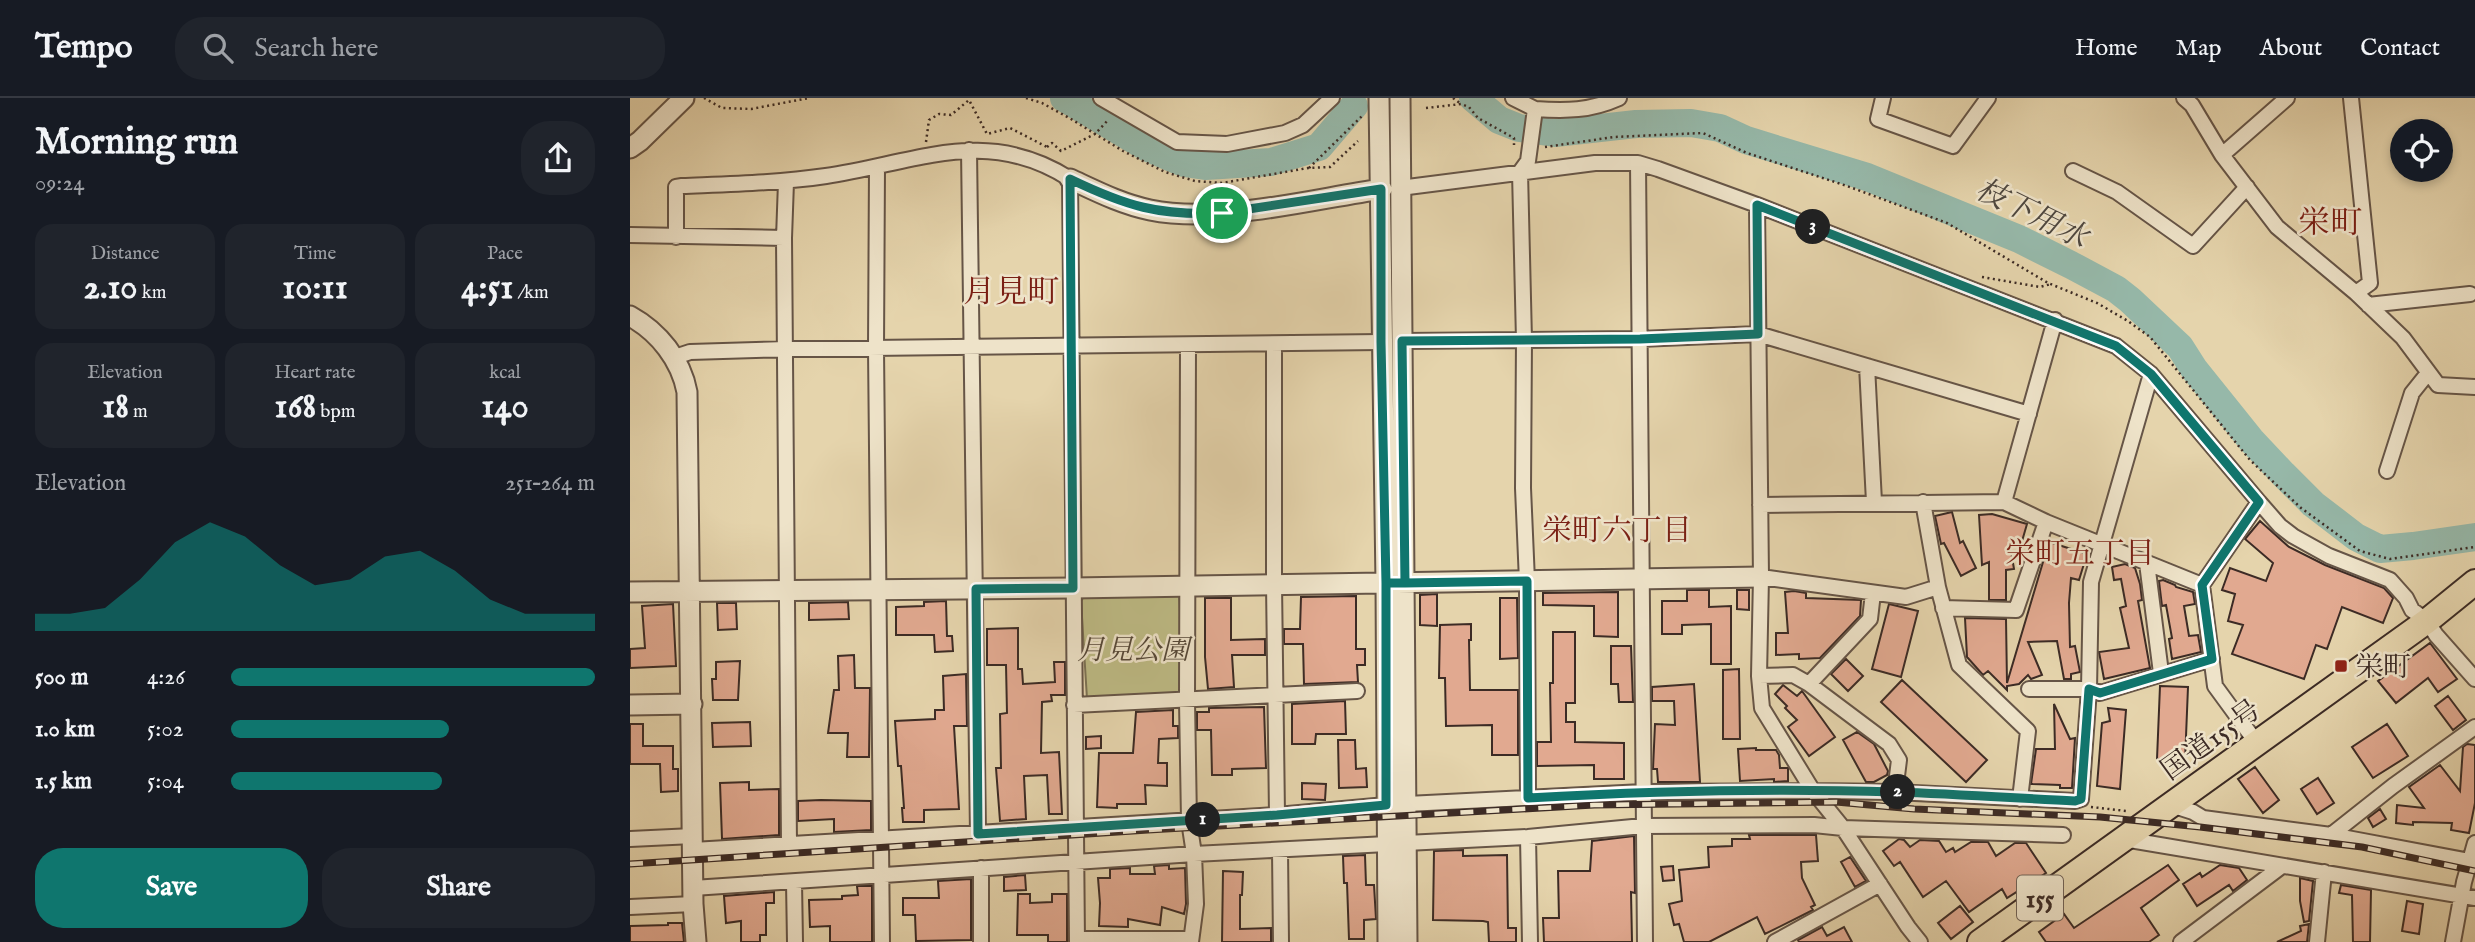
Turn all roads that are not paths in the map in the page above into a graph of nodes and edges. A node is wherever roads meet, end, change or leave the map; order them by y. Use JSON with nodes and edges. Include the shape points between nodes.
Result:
{"nodes":[{"id":1,"x":684,"y":98,"type":"edge"},
{"id":2,"x":1101,"y":98,"type":"edge"},
{"id":3,"x":1332,"y":98,"type":"edge"},
{"id":4,"x":1379,"y":98,"type":"edge"},
{"id":5,"x":1400,"y":98,"type":"edge"},
{"id":6,"x":1513,"y":98,"type":"edge"},
{"id":7,"x":1619,"y":98,"type":"edge"},
{"id":8,"x":1883,"y":98,"type":"edge"},
{"id":9,"x":1988,"y":98,"type":"edge"},
{"id":10,"x":2184,"y":98,"type":"edge"},
{"id":11,"x":2287,"y":98,"type":"edge"},
{"id":12,"x":2351,"y":98,"type":"edge"},
{"id":13,"x":1534,"y":113,"type":"junction"},
{"id":14,"x":630,"y":148,"type":"edge"},
{"id":15,"x":969,"y":150,"type":"junction"},
{"id":16,"x":2222,"y":155,"type":"junction"},
{"id":17,"x":1637,"y":163,"type":"junction"},
{"id":18,"x":877,"y":167,"type":"junction"},
{"id":19,"x":2073,"y":171,"type":"dead end"},
{"id":20,"x":1520,"y":172,"type":"junction"},
{"id":21,"x":1070,"y":179,"type":"junction"},
{"id":22,"x":786,"y":182,"type":"junction"},
{"id":23,"x":2247,"y":187,"type":"junction"},
{"id":24,"x":1391,"y":189,"type":"junction"},
{"id":25,"x":1757,"y":205,"type":"junction"},
{"id":26,"x":630,"y":235,"type":"edge"},
{"id":27,"x":676,"y":237,"type":"junction"},
{"id":28,"x":784,"y":239,"type":"junction"},
{"id":29,"x":2356,"y":293,"type":"junction"},
{"id":30,"x":2470,"y":294,"type":"dead end"},
{"id":31,"x":2368,"y":305,"type":"junction"},
{"id":32,"x":630,"y":316,"type":"edge"},
{"id":33,"x":2055,"y":320,"type":"junction"},
{"id":34,"x":1758,"y":334,"type":"junction"},
{"id":35,"x":1640,"y":339,"type":"junction"},
{"id":36,"x":1524,"y":340,"type":"junction"},
{"id":37,"x":1402,"y":341,"type":"junction"},
{"id":38,"x":1381,"y":342,"type":"junction"},
{"id":39,"x":1274,"y":344,"type":"junction"},
{"id":40,"x":1188,"y":345,"type":"junction"},
{"id":41,"x":1070,"y":347,"type":"junction"},
{"id":42,"x":972,"y":348,"type":"junction"},
{"id":43,"x":786,"y":349,"type":"junction"},
{"id":44,"x":876,"y":349,"type":"junction"},
{"id":45,"x":674,"y":357,"type":"junction"},
{"id":46,"x":1867,"y":366,"type":"junction"},
{"id":47,"x":2428,"y":373,"type":"junction"},
{"id":48,"x":2151,"y":374,"type":"junction"},
{"id":49,"x":2475,"y":387,"type":"edge"},
{"id":50,"x":2029,"y":414,"type":"junction"},
{"id":51,"x":2387,"y":471,"type":"dead end"},
{"id":52,"x":1874,"y":502,"type":"junction"},
{"id":53,"x":1923,"y":502,"type":"junction"},
{"id":54,"x":2004,"y":502,"type":"junction"},
{"id":55,"x":2259,"y":502,"type":"junction"},
{"id":56,"x":1760,"y":505,"type":"junction"},
{"id":57,"x":2046,"y":522,"type":"junction"},
{"id":58,"x":2102,"y":543,"type":"junction"},
{"id":59,"x":2147,"y":563,"type":"junction"},
{"id":60,"x":1761,"y":577,"type":"junction"},
{"id":61,"x":1641,"y":579,"type":"junction"},
{"id":62,"x":1527,"y":581,"type":"junction"},
{"id":63,"x":2475,"y":582,"type":"edge"},
{"id":64,"x":1396,"y":583,"type":"junction"},
{"id":65,"x":1273,"y":584,"type":"junction"},
{"id":66,"x":2202,"y":585,"type":"junction"},
{"id":67,"x":1186,"y":586,"type":"junction"},
{"id":68,"x":1938,"y":587,"type":"junction"},
{"id":69,"x":1073,"y":588,"type":"junction"},
{"id":70,"x":880,"y":589,"type":"junction"},
{"id":71,"x":976,"y":589,"type":"junction"},
{"id":72,"x":788,"y":590,"type":"junction"},
{"id":73,"x":691,"y":591,"type":"junction"},
{"id":74,"x":630,"y":592,"type":"edge"},
{"id":75,"x":1873,"y":593,"type":"junction"},
{"id":76,"x":1943,"y":608,"type":"junction"},
{"id":77,"x":2427,"y":621,"type":"junction"},
{"id":78,"x":2212,"y":659,"type":"junction"},
{"id":79,"x":2161,"y":673,"type":"junction"},
{"id":80,"x":1759,"y":676,"type":"junction"},
{"id":81,"x":2475,"y":679,"type":"edge"},
{"id":82,"x":1809,"y":684,"type":"junction"},
{"id":83,"x":2029,"y":689,"type":"dead end"},
{"id":84,"x":2089,"y":689,"type":"junction"},
{"id":85,"x":1357,"y":691,"type":"dead end"},
{"id":86,"x":1275,"y":697,"type":"junction"},
{"id":87,"x":1187,"y":701,"type":"junction"},
{"id":88,"x":692,"y":704,"type":"junction"},
{"id":89,"x":630,"y":705,"type":"edge"},
{"id":90,"x":1074,"y":705,"type":"junction"},
{"id":91,"x":2475,"y":727,"type":"edge"},
{"id":92,"x":2256,"y":742,"type":"junction"},
{"id":93,"x":1813,"y":790,"type":"junction"},
{"id":94,"x":1643,"y":792,"type":"junction"},
{"id":95,"x":1895,"y":792,"type":"junction"},
{"id":96,"x":1528,"y":798,"type":"junction"},
{"id":97,"x":2020,"y":799,"type":"junction"},
{"id":98,"x":1406,"y":804,"type":"junction"},
{"id":99,"x":1386,"y":805,"type":"junction"},
{"id":100,"x":2171,"y":805,"type":"junction"},
{"id":101,"x":1277,"y":815,"type":"junction"},
{"id":102,"x":1189,"y":821,"type":"junction"},
{"id":103,"x":1643,"y":825,"type":"junction"},
{"id":104,"x":1075,"y":827,"type":"junction"},
{"id":105,"x":1843,"y":828,"type":"junction"},
{"id":106,"x":978,"y":834,"type":"junction"},
{"id":107,"x":2063,"y":835,"type":"dead end"},
{"id":108,"x":2331,"y":835,"type":"junction"},
{"id":109,"x":1528,"y":837,"type":"junction"},
{"id":110,"x":882,"y":838,"type":"junction"},
{"id":111,"x":630,"y":839,"type":"edge"},
{"id":112,"x":2121,"y":839,"type":"junction"},
{"id":113,"x":693,"y":843,"type":"junction"},
{"id":114,"x":2475,"y":843,"type":"edge"},
{"id":115,"x":1397,"y":844,"type":"junction"},
{"id":116,"x":789,"y":845,"type":"junction"},
{"id":117,"x":1280,"y":851,"type":"junction"},
{"id":118,"x":1194,"y":854,"type":"junction"},
{"id":119,"x":1077,"y":862,"type":"junction"},
{"id":120,"x":2472,"y":862,"type":"edge"},
{"id":121,"x":2282,"y":866,"type":"junction"},
{"id":122,"x":981,"y":868,"type":"junction"},
{"id":123,"x":2324,"y":872,"type":"junction"},
{"id":124,"x":882,"y":875,"type":"junction"},
{"id":125,"x":794,"y":882,"type":"junction"},
{"id":126,"x":1880,"y":884,"type":"junction"},
{"id":127,"x":693,"y":896,"type":"junction"},
{"id":128,"x":2468,"y":896,"type":"edge"},
{"id":129,"x":630,"y":907,"type":"edge"},
{"id":130,"x":1191,"y":940,"type":"edge"},
{"id":131,"x":1077,"y":941,"type":"edge"},
{"id":132,"x":696,"y":942,"type":"edge"},
{"id":133,"x":795,"y":942,"type":"edge"},
{"id":134,"x":882,"y":942,"type":"edge"},
{"id":135,"x":981,"y":942,"type":"edge"},
{"id":136,"x":1281,"y":942,"type":"edge"},
{"id":137,"x":1388,"y":942,"type":"edge"},
{"id":138,"x":1407,"y":942,"type":"edge"},
{"id":139,"x":1530,"y":942,"type":"edge"},
{"id":140,"x":1645,"y":942,"type":"edge"},
{"id":141,"x":1775,"y":942,"type":"edge"},
{"id":142,"x":1920,"y":942,"type":"edge"},
{"id":143,"x":1980,"y":942,"type":"edge"},
{"id":144,"x":2181,"y":942,"type":"edge"},
{"id":145,"x":2317,"y":942,"type":"edge"},
{"id":146,"x":2453,"y":942,"type":"edge"}],
"edges":[{"from":1,"to":14,"type":"street"},
{"from":2,"to":3,"type":"street","via":[[1177,142],[1227,144],[1285,133],[1303,125]]},
{"from":4,"to":24,"type":"street"},
{"from":5,"to":24,"type":"street"},
{"from":6,"to":13,"type":"street"},
{"from":7,"to":13,"type":"street","via":[[1598,107]]},
{"from":8,"to":9,"type":"street","via":[[1878,119],[1953,146]]},
{"from":10,"to":16,"type":"street"},
{"from":11,"to":16,"type":"street"},
{"from":12,"to":29,"type":"street","via":[[2370,284]]},
{"from":13,"to":20,"type":"street","via":[[1528,160]]},
{"from":15,"to":18,"type":"street"},
{"from":15,"to":21,"type":"street","via":[[1026,158]]},
{"from":15,"to":42,"type":"street"},
{"from":16,"to":23,"type":"street"},
{"from":17,"to":20,"type":"street"},
{"from":17,"to":25,"type":"street"},
{"from":17,"to":35,"type":"street"},
{"from":18,"to":22,"type":"street"},
{"from":18,"to":44,"type":"street"},
{"from":19,"to":23,"type":"street","via":[[2117,192],[2193,246]]},
{"from":20,"to":24,"type":"street"},
{"from":20,"to":36,"type":"street"},
{"from":21,"to":24,"type":"street","via":[[1130,205],[1176,214],[1222,213]]},
{"from":21,"to":41,"type":"street"},
{"from":22,"to":27,"type":"street","via":[[676,187]]},
{"from":22,"to":28,"type":"street"},
{"from":23,"to":29,"type":"street","via":[[2277,227]]},
{"from":24,"to":37,"type":"street"},
{"from":24,"to":38,"type":"street"},
{"from":25,"to":33,"type":"street"},
{"from":25,"to":34,"type":"street"},
{"from":26,"to":27,"type":"street"},
{"from":27,"to":28,"type":"street"},
{"from":28,"to":43,"type":"street"},
{"from":29,"to":31,"type":"street"},
{"from":30,"to":31,"type":"street"},
{"from":31,"to":47,"type":"street","via":[[2403,338]]},
{"from":32,"to":45,"type":"street"},
{"from":33,"to":48,"type":"street","via":[[2116,346]]},
{"from":33,"to":50,"type":"street"},
{"from":34,"to":35,"type":"street"},
{"from":34,"to":46,"type":"street"},
{"from":34,"to":56,"type":"street"},
{"from":35,"to":36,"type":"street"},
{"from":35,"to":61,"type":"street"},
{"from":36,"to":37,"type":"street"},
{"from":36,"to":62,"type":"street"},
{"from":37,"to":64,"type":"street"},
{"from":38,"to":39,"type":"street"},
{"from":38,"to":64,"type":"street"},
{"from":39,"to":40,"type":"street"},
{"from":39,"to":65,"type":"street"},
{"from":40,"to":41,"type":"street"},
{"from":40,"to":67,"type":"street"},
{"from":41,"to":42,"type":"street"},
{"from":41,"to":69,"type":"street"},
{"from":42,"to":44,"type":"street"},
{"from":42,"to":71,"type":"street"},
{"from":43,"to":44,"type":"street"},
{"from":43,"to":45,"type":"street","via":[[690,352]]},
{"from":43,"to":72,"type":"street"},
{"from":44,"to":70,"type":"street"},
{"from":45,"to":73,"type":"street","via":[[684,377],[688,407]]},
{"from":46,"to":50,"type":"street"},
{"from":46,"to":52,"type":"street"},
{"from":47,"to":49,"type":"street","via":[[2438,385]]},
{"from":47,"to":51,"type":"street","via":[[2412,393]]},
{"from":48,"to":55,"type":"street"},
{"from":48,"to":58,"type":"street"},
{"from":50,"to":54,"type":"street"},
{"from":52,"to":53,"type":"street"},
{"from":52,"to":56,"type":"street"},
{"from":53,"to":54,"type":"street"},
{"from":53,"to":68,"type":"street"},
{"from":54,"to":57,"type":"street"},
{"from":55,"to":66,"type":"street"},
{"from":55,"to":77,"type":"street","via":[[2293,536],[2389,580],[2412,610]]},
{"from":56,"to":60,"type":"street"},
{"from":57,"to":58,"type":"street"},
{"from":57,"to":76,"type":"street","via":[[2016,610]]},
{"from":58,"to":59,"type":"street"},
{"from":58,"to":84,"type":"street","via":[[2091,582]]},
{"from":59,"to":66,"type":"street"},
{"from":59,"to":79,"type":"street"},
{"from":60,"to":61,"type":"street"},
{"from":60,"to":75,"type":"street"},
{"from":60,"to":80,"type":"street"},
{"from":61,"to":62,"type":"street"},
{"from":61,"to":94,"type":"street"},
{"from":62,"to":64,"type":"street"},
{"from":62,"to":96,"type":"street"},
{"from":63,"to":77,"type":"highway","name":"国道155号","number":"155"},
{"from":64,"to":65,"type":"street"},
{"from":64,"to":98,"type":"street"},
{"from":64,"to":99,"type":"street"},
{"from":65,"to":67,"type":"street"},
{"from":65,"to":86,"type":"street"},
{"from":66,"to":78,"type":"street"},
{"from":67,"to":69,"type":"street"},
{"from":67,"to":87,"type":"street"},
{"from":68,"to":75,"type":"street","via":[[1906,597]]},
{"from":68,"to":76,"type":"street"},
{"from":69,"to":71,"type":"street"},
{"from":69,"to":90,"type":"street"},
{"from":70,"to":71,"type":"street"},
{"from":70,"to":72,"type":"street"},
{"from":70,"to":110,"type":"street"},
{"from":71,"to":106,"type":"street"},
{"from":72,"to":73,"type":"street"},
{"from":72,"to":116,"type":"street"},
{"from":73,"to":74,"type":"street"},
{"from":73,"to":88,"type":"street"},
{"from":75,"to":82,"type":"street","via":[[1870,619]]},
{"from":76,"to":97,"type":"street","via":[[1959,665],[2028,731]]},
{"from":77,"to":81,"type":"street"},
{"from":77,"to":92,"type":"highway","name":"国道155号","number":"155"},
{"from":78,"to":79,"type":"street"},
{"from":78,"to":92,"type":"street","via":[[2215,686]]},
{"from":79,"to":84,"type":"street","via":[[2100,693]]},
{"from":80,"to":82,"type":"street","via":[[1793,675]]},
{"from":80,"to":93,"type":"street","via":[[1762,708]]},
{"from":82,"to":95,"type":"street","via":[[1889,744],[1899,760]]},
{"from":83,"to":84,"type":"street"},
{"from":84,"to":97,"type":"street","via":[[2081,799]]},
{"from":85,"to":86,"type":"street"},
{"from":86,"to":87,"type":"street"},
{"from":86,"to":101,"type":"street"},
{"from":87,"to":90,"type":"street"},
{"from":87,"to":102,"type":"street"},
{"from":88,"to":89,"type":"street"},
{"from":88,"to":113,"type":"street"},
{"from":90,"to":104,"type":"street"},
{"from":91,"to":108,"type":"street"},
{"from":92,"to":100,"type":"highway","name":"国道155号","number":"155"},
{"from":93,"to":94,"type":"street"},
{"from":93,"to":95,"type":"street"},
{"from":93,"to":105,"type":"street"},
{"from":94,"to":96,"type":"street"},
{"from":94,"to":103,"type":"street"},
{"from":95,"to":97,"type":"street"},
{"from":96,"to":98,"type":"street"},
{"from":98,"to":115,"type":"street"},
{"from":99,"to":101,"type":"street"},
{"from":99,"to":115,"type":"street"},
{"from":100,"to":108,"type":"street","via":[[2203,818]]},
{"from":100,"to":112,"type":"highway","name":"国道155号","number":"155"},
{"from":101,"to":102,"type":"street"},
{"from":102,"to":104,"type":"street"},
{"from":102,"to":118,"type":"street"},
{"from":103,"to":105,"type":"street"},
{"from":103,"to":109,"type":"street"},
{"from":103,"to":140,"type":"street"},
{"from":104,"to":106,"type":"street"},
{"from":104,"to":119,"type":"street"},
{"from":105,"to":107,"type":"street"},
{"from":105,"to":126,"type":"street"},
{"from":106,"to":110,"type":"street"},
{"from":108,"to":120,"type":"street"},
{"from":109,"to":115,"type":"street"},
{"from":109,"to":139,"type":"street"},
{"from":110,"to":116,"type":"street"},
{"from":110,"to":124,"type":"street"},
{"from":111,"to":113,"type":"street"},
{"from":112,"to":121,"type":"street"},
{"from":112,"to":143,"type":"highway","name":"国道155号","number":"155"},
{"from":113,"to":116,"type":"street"},
{"from":113,"to":127,"type":"street"},
{"from":114,"to":120,"type":"street"},
{"from":115,"to":117,"type":"street"},
{"from":115,"to":137,"type":"street"},
{"from":115,"to":138,"type":"street"},
{"from":117,"to":118,"type":"street"},
{"from":117,"to":136,"type":"street"},
{"from":118,"to":119,"type":"street"},
{"from":118,"to":130,"type":"street","via":[[1196,904]]},
{"from":119,"to":122,"type":"street"},
{"from":119,"to":131,"type":"street"},
{"from":120,"to":128,"type":"street"},
{"from":121,"to":123,"type":"street"},
{"from":121,"to":144,"type":"street"},
{"from":122,"to":124,"type":"street"},
{"from":122,"to":135,"type":"street"},
{"from":123,"to":128,"type":"street"},
{"from":123,"to":145,"type":"street"},
{"from":124,"to":125,"type":"street"},
{"from":124,"to":134,"type":"street"},
{"from":125,"to":127,"type":"street"},
{"from":125,"to":133,"type":"street"},
{"from":126,"to":141,"type":"street"},
{"from":126,"to":142,"type":"street"},
{"from":127,"to":129,"type":"street"},
{"from":127,"to":132,"type":"street"},
{"from":128,"to":146,"type":"street"},
{"from":130,"to":131,"type":"street"}]}
